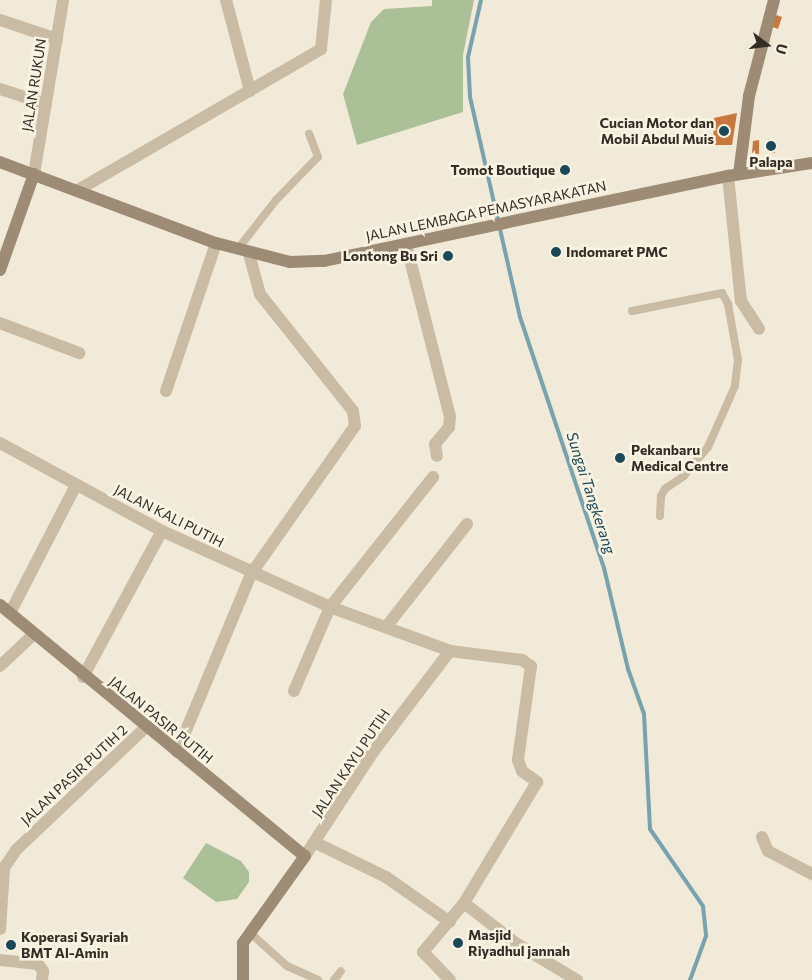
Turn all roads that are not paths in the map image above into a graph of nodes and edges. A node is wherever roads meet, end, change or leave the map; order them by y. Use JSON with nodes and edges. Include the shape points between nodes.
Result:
{"nodes":[{"id":1,"x":63,"y":0,"type":"edge"},
{"id":2,"x":226,"y":0,"type":"edge"},
{"id":3,"x":326,"y":0,"type":"edge"},
{"id":4,"x":774,"y":0,"type":"edge"},
{"id":5,"x":0,"y":20,"type":"edge"},
{"id":6,"x":57,"y":39,"type":"junction"},
{"id":7,"x":0,"y":89,"type":"edge"},
{"id":8,"x":250,"y":91,"type":"junction"},
{"id":9,"x":46,"y":104,"type":"junction"},
{"id":10,"x":309,"y":134,"type":"dead end"},
{"id":11,"x":0,"y":162,"type":"edge"},
{"id":12,"x":812,"y":163,"type":"edge"},
{"id":13,"x":34,"y":174,"type":"junction"},
{"id":14,"x":734,"y":175,"type":"junction"},
{"id":15,"x":78,"y":190,"type":"junction"},
{"id":16,"x":216,"y":243,"type":"junction"},
{"id":17,"x":406,"y":244,"type":"junction"},
{"id":18,"x":243,"y":252,"type":"junction"},
{"id":19,"x":0,"y":270,"type":"edge"},
{"id":20,"x":632,"y":311,"type":"dead end"},
{"id":21,"x":0,"y":323,"type":"edge"},
{"id":22,"x":759,"y":329,"type":"dead end"},
{"id":23,"x":78,"y":353,"type":"dead end"},
{"id":24,"x":166,"y":391,"type":"dead end"},
{"id":25,"x":0,"y":443,"type":"edge"},
{"id":26,"x":438,"y":456,"type":"dead end"},
{"id":27,"x":433,"y":477,"type":"dead end"},
{"id":28,"x":76,"y":486,"type":"junction"},
{"id":29,"x":660,"y":516,"type":"dead end"},
{"id":30,"x":467,"y":524,"type":"dead end"},
{"id":31,"x":162,"y":531,"type":"junction"},
{"id":32,"x":251,"y":574,"type":"junction"},
{"id":33,"x":330,"y":607,"type":"junction"},
{"id":34,"x":5,"y":609,"type":"edge"},
{"id":35,"x":386,"y":627,"type":"junction"},
{"id":36,"x":33,"y":635,"type":"junction"},
{"id":37,"x":450,"y":651,"type":"junction"},
{"id":38,"x":0,"y":666,"type":"edge"},
{"id":39,"x":84,"y":677,"type":"junction"},
{"id":40,"x":294,"y":691,"type":"dead end"},
{"id":41,"x":146,"y":727,"type":"junction"},
{"id":42,"x":177,"y":752,"type":"junction"},
{"id":43,"x":762,"y":837,"type":"dead end"},
{"id":44,"x":316,"y":843,"type":"junction"},
{"id":45,"x":305,"y":856,"type":"junction"},
{"id":46,"x":812,"y":874,"type":"edge"},
{"id":47,"x":464,"y":903,"type":"junction"},
{"id":48,"x":450,"y":922,"type":"junction"},
{"id":49,"x":0,"y":929,"type":"edge"},
{"id":50,"x":249,"y":932,"type":"junction"},
{"id":51,"x":0,"y":960,"type":"edge"},
{"id":52,"x":341,"y":972,"type":"dead end"},
{"id":53,"x":42,"y":980,"type":"edge"},
{"id":54,"x":243,"y":980,"type":"edge"},
{"id":55,"x":318,"y":980,"type":"edge"},
{"id":56,"x":334,"y":980,"type":"edge"},
{"id":57,"x":450,"y":980,"type":"edge"},
{"id":58,"x":577,"y":980,"type":"edge"}],
"edges":[{"from":1,"to":6,"type":"street","name":"JALAN RUKUN"},
{"from":2,"to":8,"type":"street"},
{"from":3,"to":8,"type":"street","via":[[321,49]]},
{"from":4,"to":14,"type":"street"},
{"from":5,"to":6,"type":"street"},
{"from":6,"to":9,"type":"street","name":"JALAN RUKUN"},
{"from":7,"to":9,"type":"street"},
{"from":8,"to":15,"type":"street"},
{"from":9,"to":13,"type":"street","name":"JALAN RUKUN"},
{"from":10,"to":18,"type":"lane","via":[[318,157],[276,200]]},
{"from":11,"to":13,"type":"street","name":"JALAN LEMBAGA PEMASYARAKATAN"},
{"from":12,"to":14,"type":"street","name":"JALAN LEMBAGA PEMASYARAKATAN"},
{"from":13,"to":15,"type":"street","name":"JALAN LEMBAGA PEMASYARAKATAN"},
{"from":13,"to":19,"type":"street"},
{"from":14,"to":17,"type":"street","name":"JALAN LEMBAGA PEMASYARAKATAN"},
{"from":14,"to":22,"type":"street","via":[[741,301]]},
{"from":15,"to":16,"type":"street","name":"JALAN LEMBAGA PEMASYARAKATAN"},
{"from":16,"to":18,"type":"street","name":"JALAN LEMBAGA PEMASYARAKATAN"},
{"from":16,"to":24,"type":"street"},
{"from":17,"to":18,"type":"street","name":"JALAN LEMBAGA PEMASYARAKATAN","via":[[324,261],[290,262]]},
{"from":17,"to":26,"type":"street","via":[[450,416],[449,427],[435,444]]},
{"from":18,"to":32,"type":"street","via":[[260,294],[353,411],[356,426]]},
{"from":20,"to":29,"type":"lane","via":[[722,293],[728,304],[738,360],[734,386],[708,447],[684,476],[660,496]]},
{"from":21,"to":23,"type":"street"},
{"from":25,"to":28,"type":"street","name":"JALAN KALI PUTIH"},
{"from":27,"to":33,"type":"street"},
{"from":28,"to":31,"type":"street","name":"JALAN KALI PUTIH"},
{"from":28,"to":34,"type":"street"},
{"from":30,"to":35,"type":"street"},
{"from":31,"to":32,"type":"street","name":"JALAN KALI PUTIH"},
{"from":31,"to":39,"type":"street"},
{"from":32,"to":33,"type":"street","name":"JALAN KALI PUTIH"},
{"from":32,"to":42,"type":"street"},
{"from":33,"to":35,"type":"street"},
{"from":33,"to":40,"type":"street"},
{"from":34,"to":36,"type":"street","name":"JALAN PASIR PUTIH"},
{"from":35,"to":37,"type":"street"},
{"from":36,"to":38,"type":"street"},
{"from":36,"to":39,"type":"street","name":"JALAN PASIR PUTIH"},
{"from":37,"to":44,"type":"street","name":"JALAN KAYU PUTIH","via":[[373,752]]},
{"from":37,"to":47,"type":"street","via":[[522,660],[531,666],[533,674],[518,760],[522,771],[536,779],[536,786]]},
{"from":39,"to":41,"type":"street","name":"JALAN PASIR PUTIH"},
{"from":41,"to":42,"type":"street","name":"JALAN PASIR PUTIH"},
{"from":41,"to":49,"type":"street","name":"JALAN PASIR PUTIH 2","via":[[16,850],[4,868]]},
{"from":42,"to":45,"type":"street","name":"JALAN PASIR PUTIH"},
{"from":43,"to":46,"type":"street","via":[[768,852]]},
{"from":44,"to":45,"type":"street","name":"JALAN KAYU PUTIH"},
{"from":44,"to":48,"type":"street","via":[[386,877]]},
{"from":45,"to":50,"type":"street","name":"JALAN KAYU PUTIH"},
{"from":47,"to":48,"type":"street"},
{"from":47,"to":58,"type":"street","via":[[517,944]]},
{"from":48,"to":57,"type":"street","via":[[423,952]]},
{"from":50,"to":54,"type":"street","name":"JALAN KAYU PUTIH","via":[[241,953]]},
{"from":50,"to":55,"type":"lane","via":[[287,966]]},
{"from":51,"to":53,"type":"street","via":[[38,964],[43,972]]},
{"from":52,"to":56,"type":"lane"}]}
